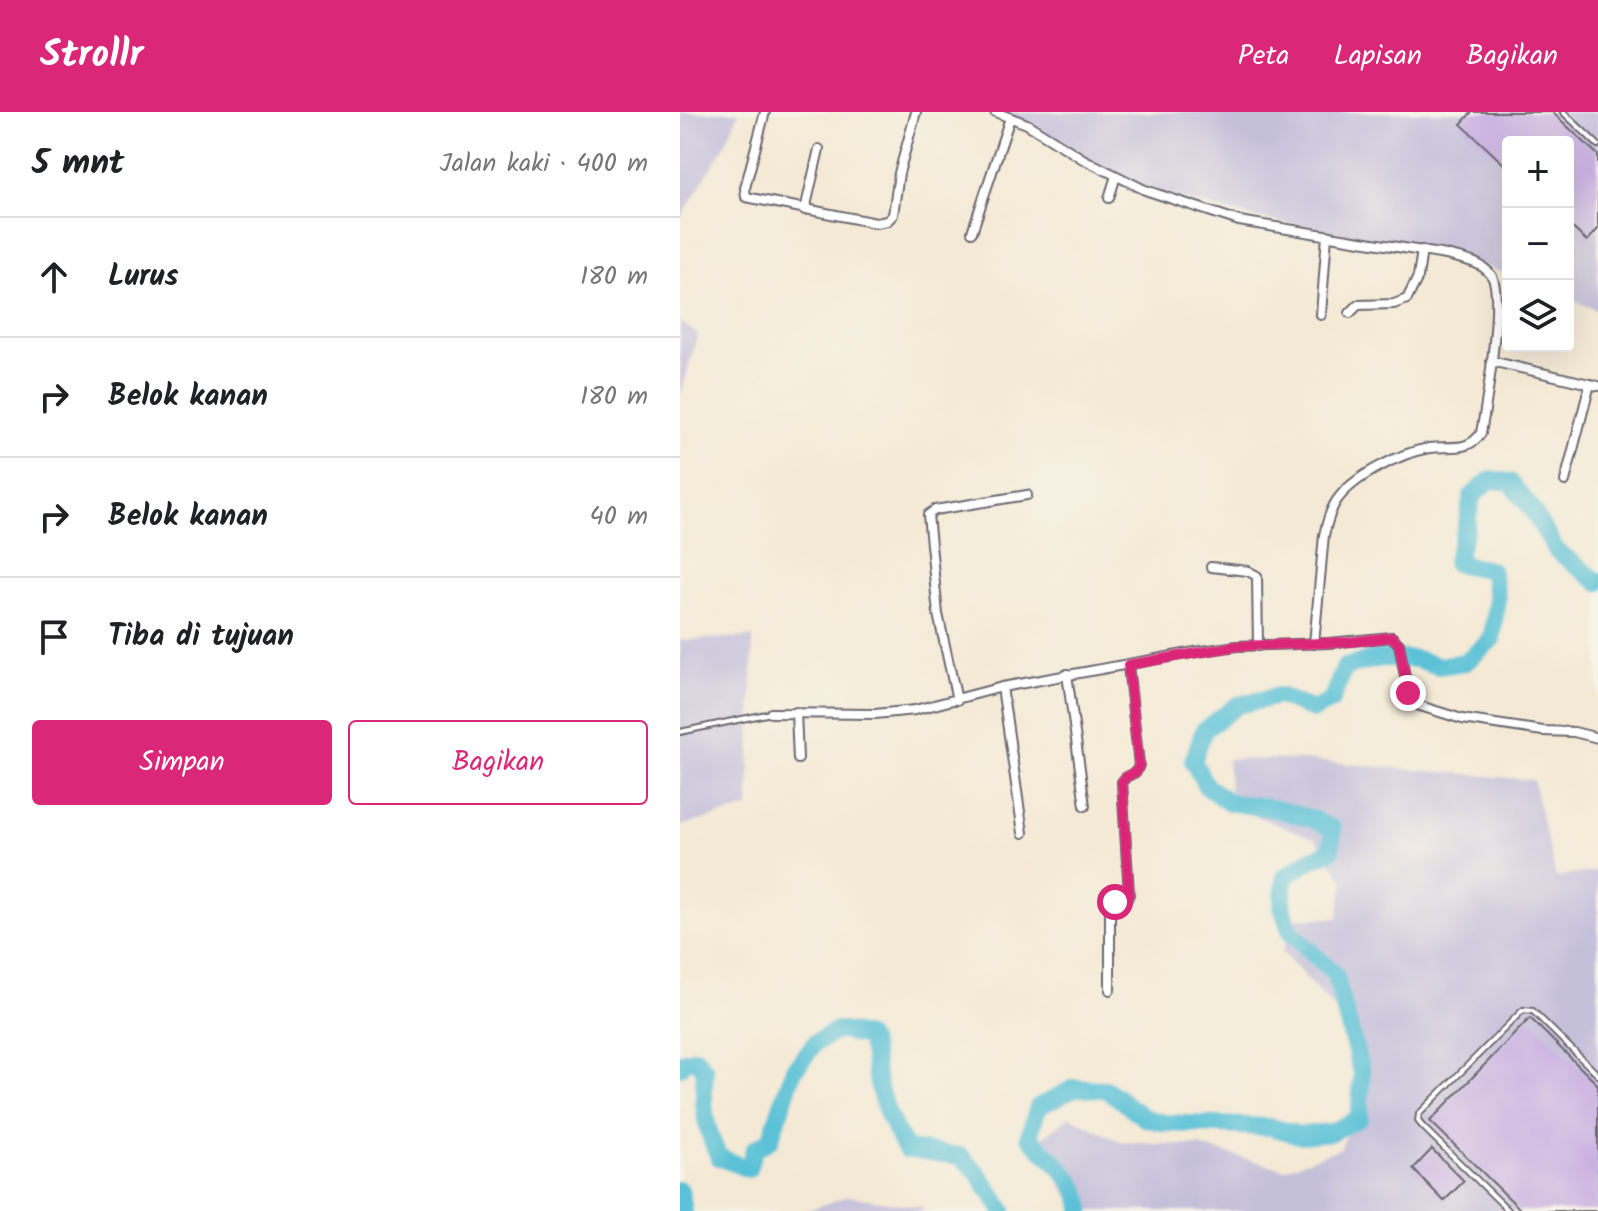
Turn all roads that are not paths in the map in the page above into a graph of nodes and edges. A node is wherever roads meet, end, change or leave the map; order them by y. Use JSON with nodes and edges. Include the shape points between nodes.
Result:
{"nodes":[{"id":1,"x":765,"y":112,"type":"edge"},
{"id":2,"x":916,"y":112,"type":"edge"},
{"id":3,"x":995,"y":112,"type":"edge"},
{"id":4,"x":1563,"y":112,"type":"edge"},
{"id":5,"x":1010,"y":118,"type":"junction"},
{"id":6,"x":1598,"y":145,"type":"edge"},
{"id":7,"x":819,"y":149,"type":"dead end"},
{"id":8,"x":1116,"y":176,"type":"junction"},
{"id":9,"x":1109,"y":198,"type":"dead end"},
{"id":10,"x":805,"y":210,"type":"junction"},
{"id":11,"x":972,"y":232,"type":"dead end"},
{"id":12,"x":1327,"y":235,"type":"junction"},
{"id":13,"x":1422,"y":250,"type":"junction"},
{"id":14,"x":1350,"y":313,"type":"dead end"},
{"id":15,"x":1321,"y":315,"type":"dead end"},
{"id":16,"x":1491,"y":361,"type":"junction"},
{"id":17,"x":1594,"y":385,"type":"edge"},
{"id":18,"x":1565,"y":481,"type":"dead end"},
{"id":19,"x":1027,"y":495,"type":"dead end"},
{"id":20,"x":1211,"y":567,"type":"dead end"},
{"id":21,"x":1314,"y":644,"type":"junction"},
{"id":22,"x":1258,"y":646,"type":"junction"},
{"id":23,"x":1128,"y":665,"type":"junction"},
{"id":24,"x":1067,"y":674,"type":"junction"},
{"id":25,"x":1002,"y":687,"type":"junction"},
{"id":26,"x":957,"y":700,"type":"junction"},
{"id":27,"x":796,"y":712,"type":"junction"},
{"id":28,"x":771,"y":713,"type":"joint"},
{"id":29,"x":680,"y":732,"type":"edge"},
{"id":30,"x":1598,"y":738,"type":"edge"},
{"id":31,"x":798,"y":759,"type":"dead end"},
{"id":32,"x":1085,"y":806,"type":"dead end"},
{"id":33,"x":1023,"y":833,"type":"dead end"},
{"id":34,"x":1110,"y":990,"type":"dead end"},
{"id":35,"x":1598,"y":1075,"type":"edge"},
{"id":36,"x":1509,"y":1211,"type":"edge"}],
"edges":[{"from":1,"to":10,"type":"street","via":[[745,196]]},
{"from":2,"to":10,"type":"street","via":[[890,219],[876,223]]},
{"from":3,"to":5,"type":"street"},
{"from":4,"to":6,"type":"lane"},
{"from":5,"to":8,"type":"street"},
{"from":5,"to":11,"type":"street"},
{"from":7,"to":10,"type":"street"},
{"from":8,"to":9,"type":"street"},
{"from":8,"to":12,"type":"street","via":[[1239,221]]},
{"from":12,"to":13,"type":"street"},
{"from":12,"to":15,"type":"street"},
{"from":13,"to":14,"type":"street","via":[[1418,277],[1407,299],[1358,305]]},
{"from":13,"to":16,"type":"street","via":[[1470,261],[1491,275],[1497,294]]},
{"from":16,"to":17,"type":"street"},
{"from":16,"to":21,"type":"street","via":[[1476,440],[1462,447],[1403,455],[1337,499],[1324,535]]},
{"from":17,"to":18,"type":"street"},
{"from":19,"to":26,"type":"street","via":[[928,513],[938,614]]},
{"from":20,"to":22,"type":"street","via":[[1257,576]]},
{"from":21,"to":22,"type":"street"},
{"from":21,"to":30,"type":"street","via":[[1392,637],[1399,644],[1410,698],[1423,707],[1462,719]]},
{"from":22,"to":23,"type":"street"},
{"from":23,"to":24,"type":"street"},
{"from":23,"to":34,"type":"street","via":[[1139,765],[1121,787],[1129,894],[1110,908]]},
{"from":24,"to":25,"type":"street"},
{"from":24,"to":32,"type":"street"},
{"from":25,"to":26,"type":"street"},
{"from":25,"to":33,"type":"street"},
{"from":26,"to":27,"type":"street","via":[[875,714]]},
{"from":27,"to":28,"type":"street"},
{"from":27,"to":31,"type":"street"},
{"from":28,"to":29,"type":"lane"},
{"from":35,"to":36,"type":"lane","via":[[1533,1011],[1523,1010],[1419,1114],[1423,1127]]}]}
